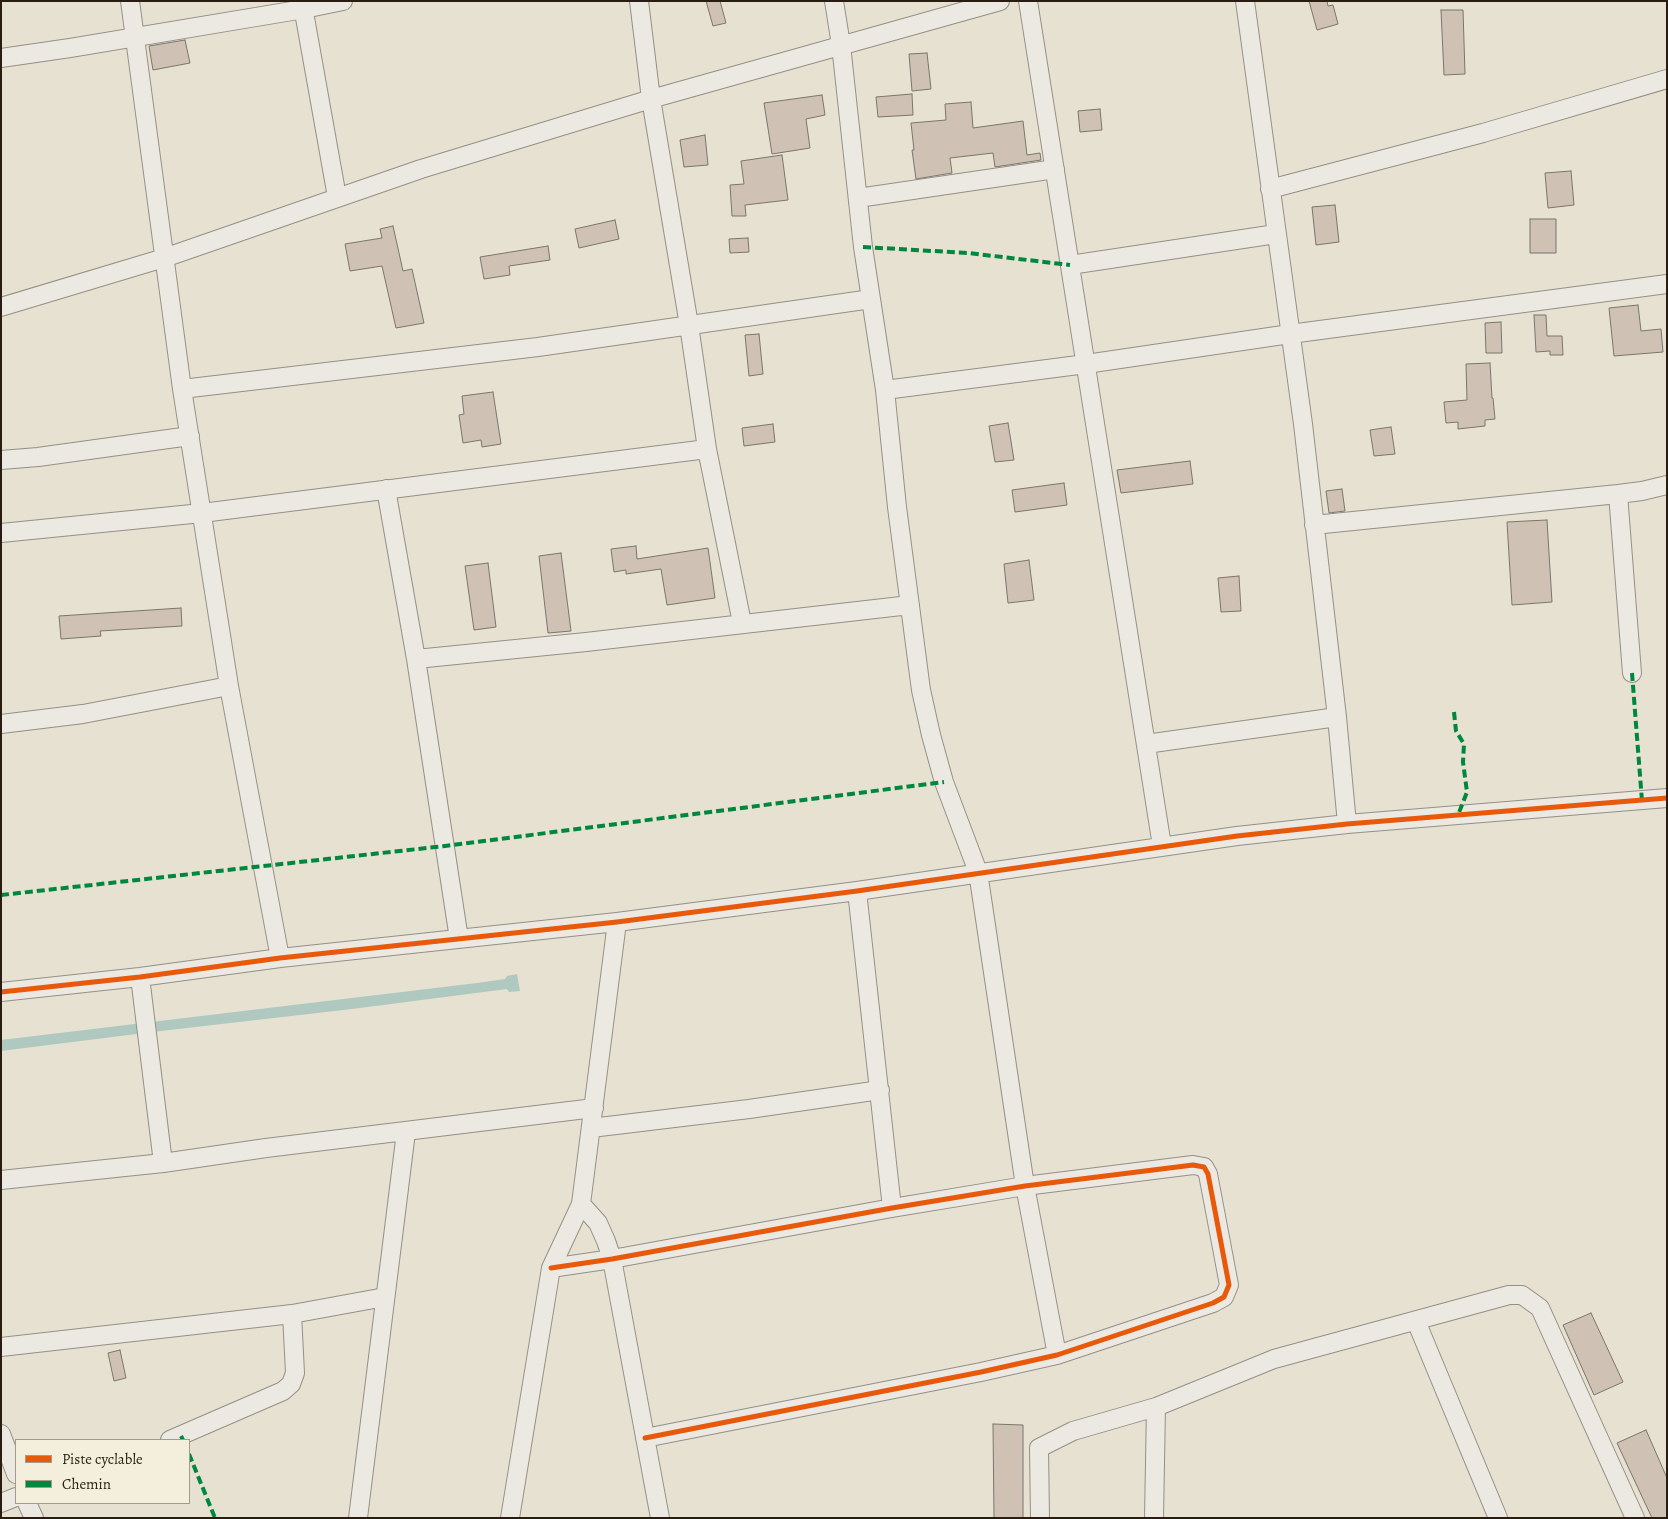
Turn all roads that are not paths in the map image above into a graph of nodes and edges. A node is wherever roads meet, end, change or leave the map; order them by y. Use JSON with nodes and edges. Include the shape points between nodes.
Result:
{"nodes":[{"id":1,"x":130,"y":1,"type":"edge"},
{"id":2,"x":342,"y":1,"type":"edge"},
{"id":3,"x":639,"y":1,"type":"edge"},
{"id":4,"x":834,"y":1,"type":"edge"},
{"id":5,"x":1000,"y":1,"type":"edge"},
{"id":6,"x":1028,"y":1,"type":"edge"},
{"id":7,"x":1244,"y":1,"type":"edge"},
{"id":8,"x":303,"y":5,"type":"edge"},
{"id":9,"x":135,"y":37,"type":"junction"},
{"id":10,"x":841,"y":45,"type":"junction"},
{"id":11,"x":1,"y":58,"type":"edge"},
{"id":12,"x":1667,"y":79,"type":"edge"},
{"id":13,"x":652,"y":99,"type":"junction"},
{"id":14,"x":1055,"y":169,"type":"junction"},
{"id":15,"x":1270,"y":189,"type":"junction"},
{"id":16,"x":337,"y":197,"type":"junction"},
{"id":17,"x":858,"y":198,"type":"junction"},
{"id":18,"x":1276,"y":234,"type":"junction"},
{"id":19,"x":164,"y":258,"type":"junction"},
{"id":20,"x":1070,"y":265,"type":"junction"},
{"id":21,"x":1667,"y":284,"type":"edge"},
{"id":22,"x":871,"y":299,"type":"junction"},
{"id":23,"x":1,"y":307,"type":"edge"},
{"id":24,"x":689,"y":325,"type":"junction"},
{"id":25,"x":1290,"y":334,"type":"junction"},
{"id":26,"x":1086,"y":364,"type":"junction"},
{"id":27,"x":182,"y":389,"type":"junction"},
{"id":28,"x":885,"y":390,"type":"junction"},
{"id":29,"x":190,"y":436,"type":"junction"},
{"id":30,"x":707,"y":449,"type":"junction"},
{"id":31,"x":1,"y":460,"type":"edge"},
{"id":32,"x":1667,"y":485,"type":"edge"},
{"id":33,"x":386,"y":489,"type":"junction"},
{"id":34,"x":1618,"y":494,"type":"junction"},
{"id":35,"x":202,"y":513,"type":"junction"},
{"id":36,"x":1314,"y":525,"type":"junction"},
{"id":37,"x":1,"y":533,"type":"edge"},
{"id":38,"x":910,"y":605,"type":"junction"},
{"id":39,"x":742,"y":623,"type":"junction"},
{"id":40,"x":416,"y":659,"type":"junction"},
{"id":41,"x":1632,"y":673,"type":"dead end"},
{"id":42,"x":229,"y":686,"type":"junction"},
{"id":43,"x":1337,"y":717,"type":"junction"},
{"id":44,"x":1,"y":724,"type":"edge"},
{"id":45,"x":1146,"y":744,"type":"junction"},
{"id":46,"x":1667,"y":798,"type":"edge"},
{"id":47,"x":1348,"y":824,"type":"junction"},
{"id":48,"x":1162,"y":846,"type":"junction"},
{"id":49,"x":978,"y":872,"type":"junction"},
{"id":50,"x":857,"y":891,"type":"junction"},
{"id":51,"x":617,"y":922,"type":"junction"},
{"id":52,"x":459,"y":939,"type":"junction"},
{"id":53,"x":280,"y":958,"type":"junction"},
{"id":54,"x":140,"y":976,"type":"junction"},
{"id":55,"x":1,"y":992,"type":"edge"},
{"id":56,"x":880,"y":1090,"type":"junction"},
{"id":57,"x":594,"y":1108,"type":"junction"},
{"id":58,"x":591,"y":1128,"type":"junction"},
{"id":59,"x":406,"y":1132,"type":"junction"},
{"id":60,"x":163,"y":1163,"type":"junction"},
{"id":61,"x":1,"y":1180,"type":"edge"},
{"id":62,"x":1025,"y":1186,"type":"junction"},
{"id":63,"x":581,"y":1204,"type":"junction"},
{"id":64,"x":892,"y":1208,"type":"junction"},
{"id":65,"x":612,"y":1260,"type":"junction"},
{"id":66,"x":551,"y":1268,"type":"junction"},
{"id":67,"x":385,"y":1297,"type":"junction"},
{"id":68,"x":292,"y":1314,"type":"junction"},
{"id":69,"x":1416,"y":1321,"type":"junction"},
{"id":70,"x":1,"y":1346,"type":"edge"},
{"id":71,"x":1057,"y":1355,"type":"junction"},
{"id":72,"x":1156,"y":1407,"type":"junction"},
{"id":73,"x":1,"y":1434,"type":"edge"},
{"id":74,"x":645,"y":1438,"type":"junction"},
{"id":75,"x":172,"y":1439,"type":"edge"},
{"id":76,"x":15,"y":1471,"type":"edge"},
{"id":77,"x":15,"y":1497,"type":"edge"},
{"id":78,"x":1,"y":1503,"type":"edge"},
{"id":79,"x":28,"y":1504,"type":"edge"},
{"id":80,"x":34,"y":1518,"type":"edge"},
{"id":81,"x":358,"y":1518,"type":"edge"},
{"id":82,"x":510,"y":1518,"type":"edge"},
{"id":83,"x":660,"y":1518,"type":"edge"},
{"id":84,"x":1040,"y":1518,"type":"edge"},
{"id":85,"x":1154,"y":1518,"type":"edge"},
{"id":86,"x":1498,"y":1518,"type":"edge"},
{"id":87,"x":1635,"y":1518,"type":"edge"}],
"edges":[{"from":1,"to":9,"type":"street"},
{"from":2,"to":8,"type":"street"},
{"from":3,"to":13,"type":"street"},
{"from":4,"to":10,"type":"street"},
{"from":5,"to":10,"type":"street"},
{"from":6,"to":14,"type":"street"},
{"from":7,"to":15,"type":"street"},
{"from":8,"to":9,"type":"street"},
{"from":8,"to":16,"type":"street"},
{"from":9,"to":11,"type":"street"},
{"from":9,"to":19,"type":"street"},
{"from":10,"to":13,"type":"street"},
{"from":10,"to":17,"type":"street"},
{"from":12,"to":15,"type":"street","via":[[1483,133]]},
{"from":13,"to":16,"type":"street"},
{"from":13,"to":24,"type":"street"},
{"from":14,"to":17,"type":"street"},
{"from":14,"to":20,"type":"street"},
{"from":15,"to":18,"type":"street"},
{"from":16,"to":19,"type":"street"},
{"from":17,"to":22,"type":"street"},
{"from":18,"to":20,"type":"street"},
{"from":18,"to":25,"type":"street"},
{"from":19,"to":23,"type":"street"},
{"from":19,"to":27,"type":"street"},
{"from":20,"to":26,"type":"street"},
{"from":21,"to":25,"type":"street"},
{"from":22,"to":24,"type":"street"},
{"from":22,"to":28,"type":"street"},
{"from":24,"to":27,"type":"street","via":[[529,348]]},
{"from":24,"to":30,"type":"street"},
{"from":25,"to":26,"type":"street"},
{"from":25,"to":36,"type":"street"},
{"from":26,"to":28,"type":"street"},
{"from":26,"to":45,"type":"street"},
{"from":27,"to":29,"type":"street"},
{"from":28,"to":38,"type":"street"},
{"from":29,"to":31,"type":"street"},
{"from":29,"to":35,"type":"street"},
{"from":30,"to":33,"type":"street"},
{"from":30,"to":39,"type":"street"},
{"from":32,"to":34,"type":"street"},
{"from":33,"to":35,"type":"street"},
{"from":33,"to":40,"type":"street"},
{"from":34,"to":36,"type":"street"},
{"from":34,"to":41,"type":"street"},
{"from":35,"to":37,"type":"street"},
{"from":35,"to":42,"type":"street"},
{"from":36,"to":43,"type":"street"},
{"from":38,"to":39,"type":"street"},
{"from":38,"to":49,"type":"street","via":[[921,690],[931,735],[944,782]]},
{"from":39,"to":40,"type":"street"},
{"from":40,"to":52,"type":"street"},
{"from":42,"to":44,"type":"street","via":[[83,714]]},
{"from":42,"to":53,"type":"street"},
{"from":43,"to":45,"type":"street"},
{"from":43,"to":47,"type":"street"},
{"from":45,"to":48,"type":"street"},
{"from":46,"to":47,"type":"street"},
{"from":47,"to":48,"type":"street"},
{"from":48,"to":49,"type":"street"},
{"from":49,"to":50,"type":"street"},
{"from":49,"to":62,"type":"street"},
{"from":50,"to":51,"type":"street"},
{"from":50,"to":56,"type":"street"},
{"from":51,"to":52,"type":"street"},
{"from":51,"to":57,"type":"street"},
{"from":52,"to":53,"type":"street"},
{"from":53,"to":54,"type":"street"},
{"from":54,"to":55,"type":"street"},
{"from":54,"to":60,"type":"street"},
{"from":56,"to":58,"type":"street"},
{"from":56,"to":64,"type":"street"},
{"from":57,"to":58,"type":"street"},
{"from":57,"to":59,"type":"street"},
{"from":58,"to":63,"type":"street"},
{"from":59,"to":60,"type":"street"},
{"from":59,"to":67,"type":"street"},
{"from":60,"to":61,"type":"street"},
{"from":62,"to":64,"type":"street"},
{"from":62,"to":71,"type":"street"},
{"from":62,"to":71,"type":"street","via":[[1193,1165],[1204,1167],[1208,1174],[1217,1220],[1229,1285],[1224,1297]]},
{"from":63,"to":65,"type":"street","via":[[598,1223]]},
{"from":63,"to":66,"type":"street"},
{"from":64,"to":65,"type":"street"},
{"from":65,"to":66,"type":"street"},
{"from":65,"to":74,"type":"street"},
{"from":66,"to":82,"type":"street"},
{"from":67,"to":68,"type":"street"},
{"from":67,"to":81,"type":"street"},
{"from":68,"to":70,"type":"street"},
{"from":68,"to":75,"type":"street","via":[[295,1373],[291,1384],[283,1391]]},
{"from":69,"to":72,"type":"street","via":[[1274,1359]]},
{"from":69,"to":86,"type":"street"},
{"from":69,"to":87,"type":"street","via":[[1509,1295],[1522,1294],[1540,1308]]},
{"from":71,"to":74,"type":"street"},
{"from":72,"to":84,"type":"street","via":[[1073,1431],[1039,1448]]},
{"from":72,"to":85,"type":"street"},
{"from":73,"to":76,"type":"street"},
{"from":74,"to":83,"type":"street"},
{"from":77,"to":78,"type":"street"},
{"from":79,"to":80,"type":"street"}]}
